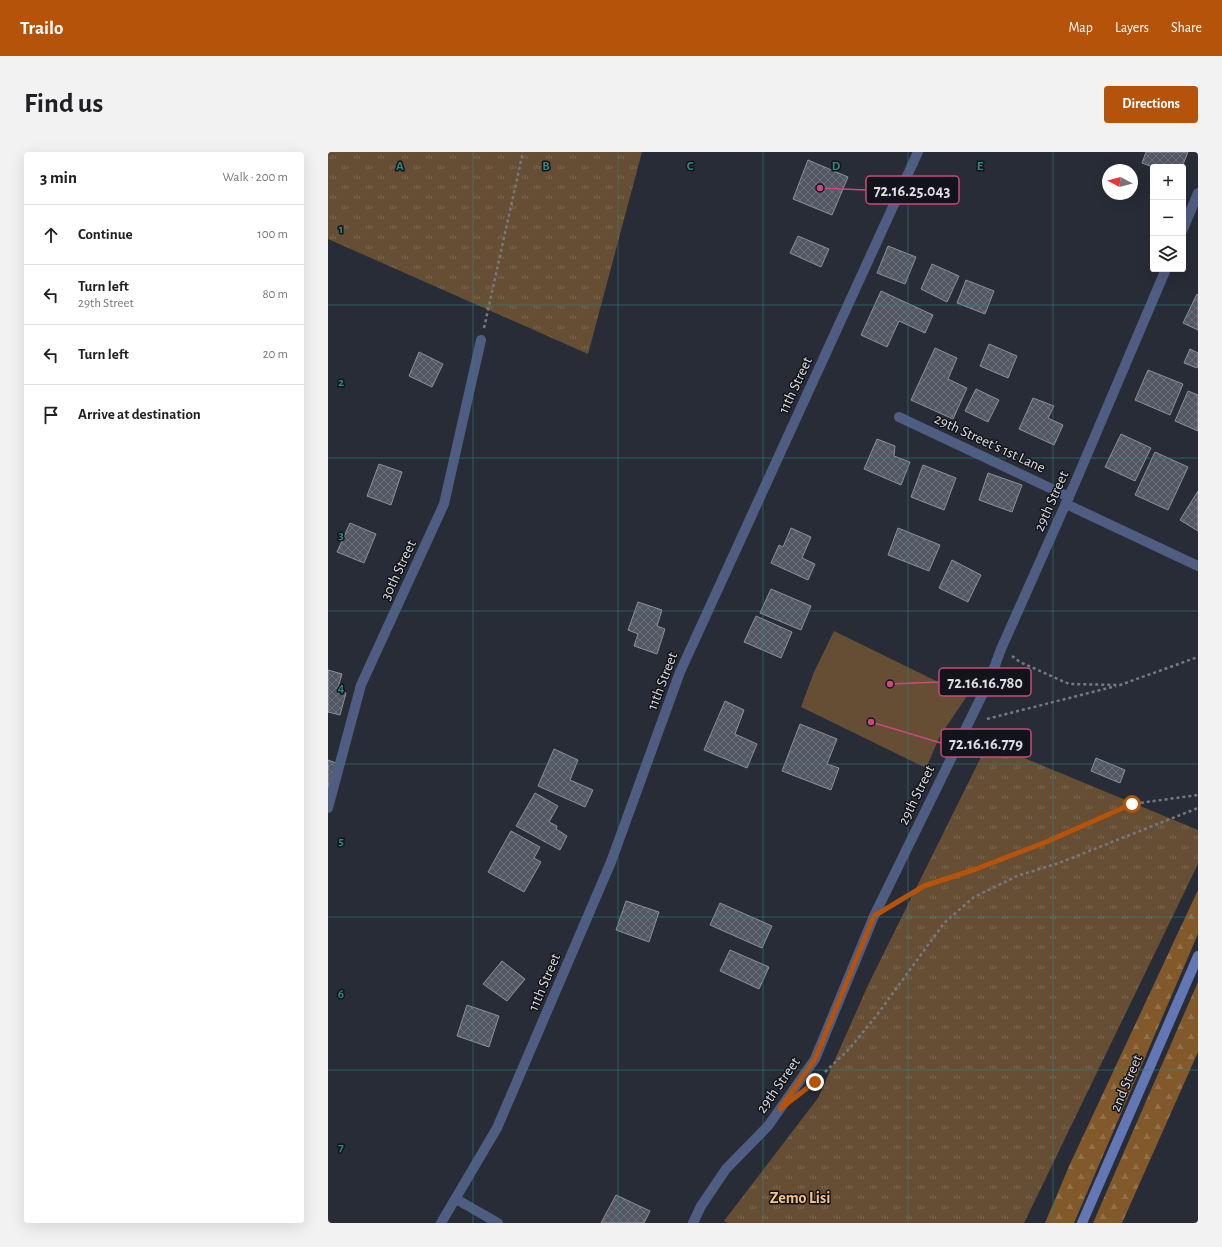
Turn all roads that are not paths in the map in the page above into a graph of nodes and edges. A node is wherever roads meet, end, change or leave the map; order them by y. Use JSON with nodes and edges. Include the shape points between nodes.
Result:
{"nodes":[{"id":1,"x":918,"y":152,"type":"edge"},
{"id":2,"x":1198,"y":193,"type":"edge"},
{"id":3,"x":1186,"y":222,"type":"edge"},
{"id":4,"x":1165,"y":272,"type":"edge"},
{"id":5,"x":481,"y":340,"type":"road end"},
{"id":6,"x":899,"y":417,"type":"dead end"},
{"id":7,"x":1068,"y":500,"type":"junction"},
{"id":8,"x":1198,"y":566,"type":"edge"},
{"id":9,"x":328,"y":808,"type":"edge"},
{"id":10,"x":1198,"y":956,"type":"edge"},
{"id":11,"x":456,"y":1199,"type":"junction"},
{"id":12,"x":441,"y":1223,"type":"edge"},
{"id":13,"x":498,"y":1223,"type":"edge"},
{"id":14,"x":693,"y":1223,"type":"edge"},
{"id":15,"x":1082,"y":1223,"type":"edge"}],
"edges":[{"from":1,"to":11,"type":"street","name":"11th Street","via":[[680,672],[611,862],[497,1128]]},
{"from":2,"to":3,"type":"street"},
{"from":4,"to":7,"type":"street","name":"29th Street"},
{"from":5,"to":9,"type":"street","name":"30th Street","via":[[444,504],[361,686]]},
{"from":6,"to":7,"type":"street","name":"29th Street's 1st Lane"},
{"from":7,"to":8,"type":"street","name":"29th Street's 1st Lane"},
{"from":7,"to":14,"type":"street","name":"29th Street","via":[[990,679],[874,916],[815,1059],[768,1126],[726,1169],[701,1206]]},
{"from":10,"to":15,"type":"main road","name":"2nd Street"},
{"from":11,"to":12,"type":"street","name":"11th Street"},
{"from":11,"to":13,"type":"street"}]}
